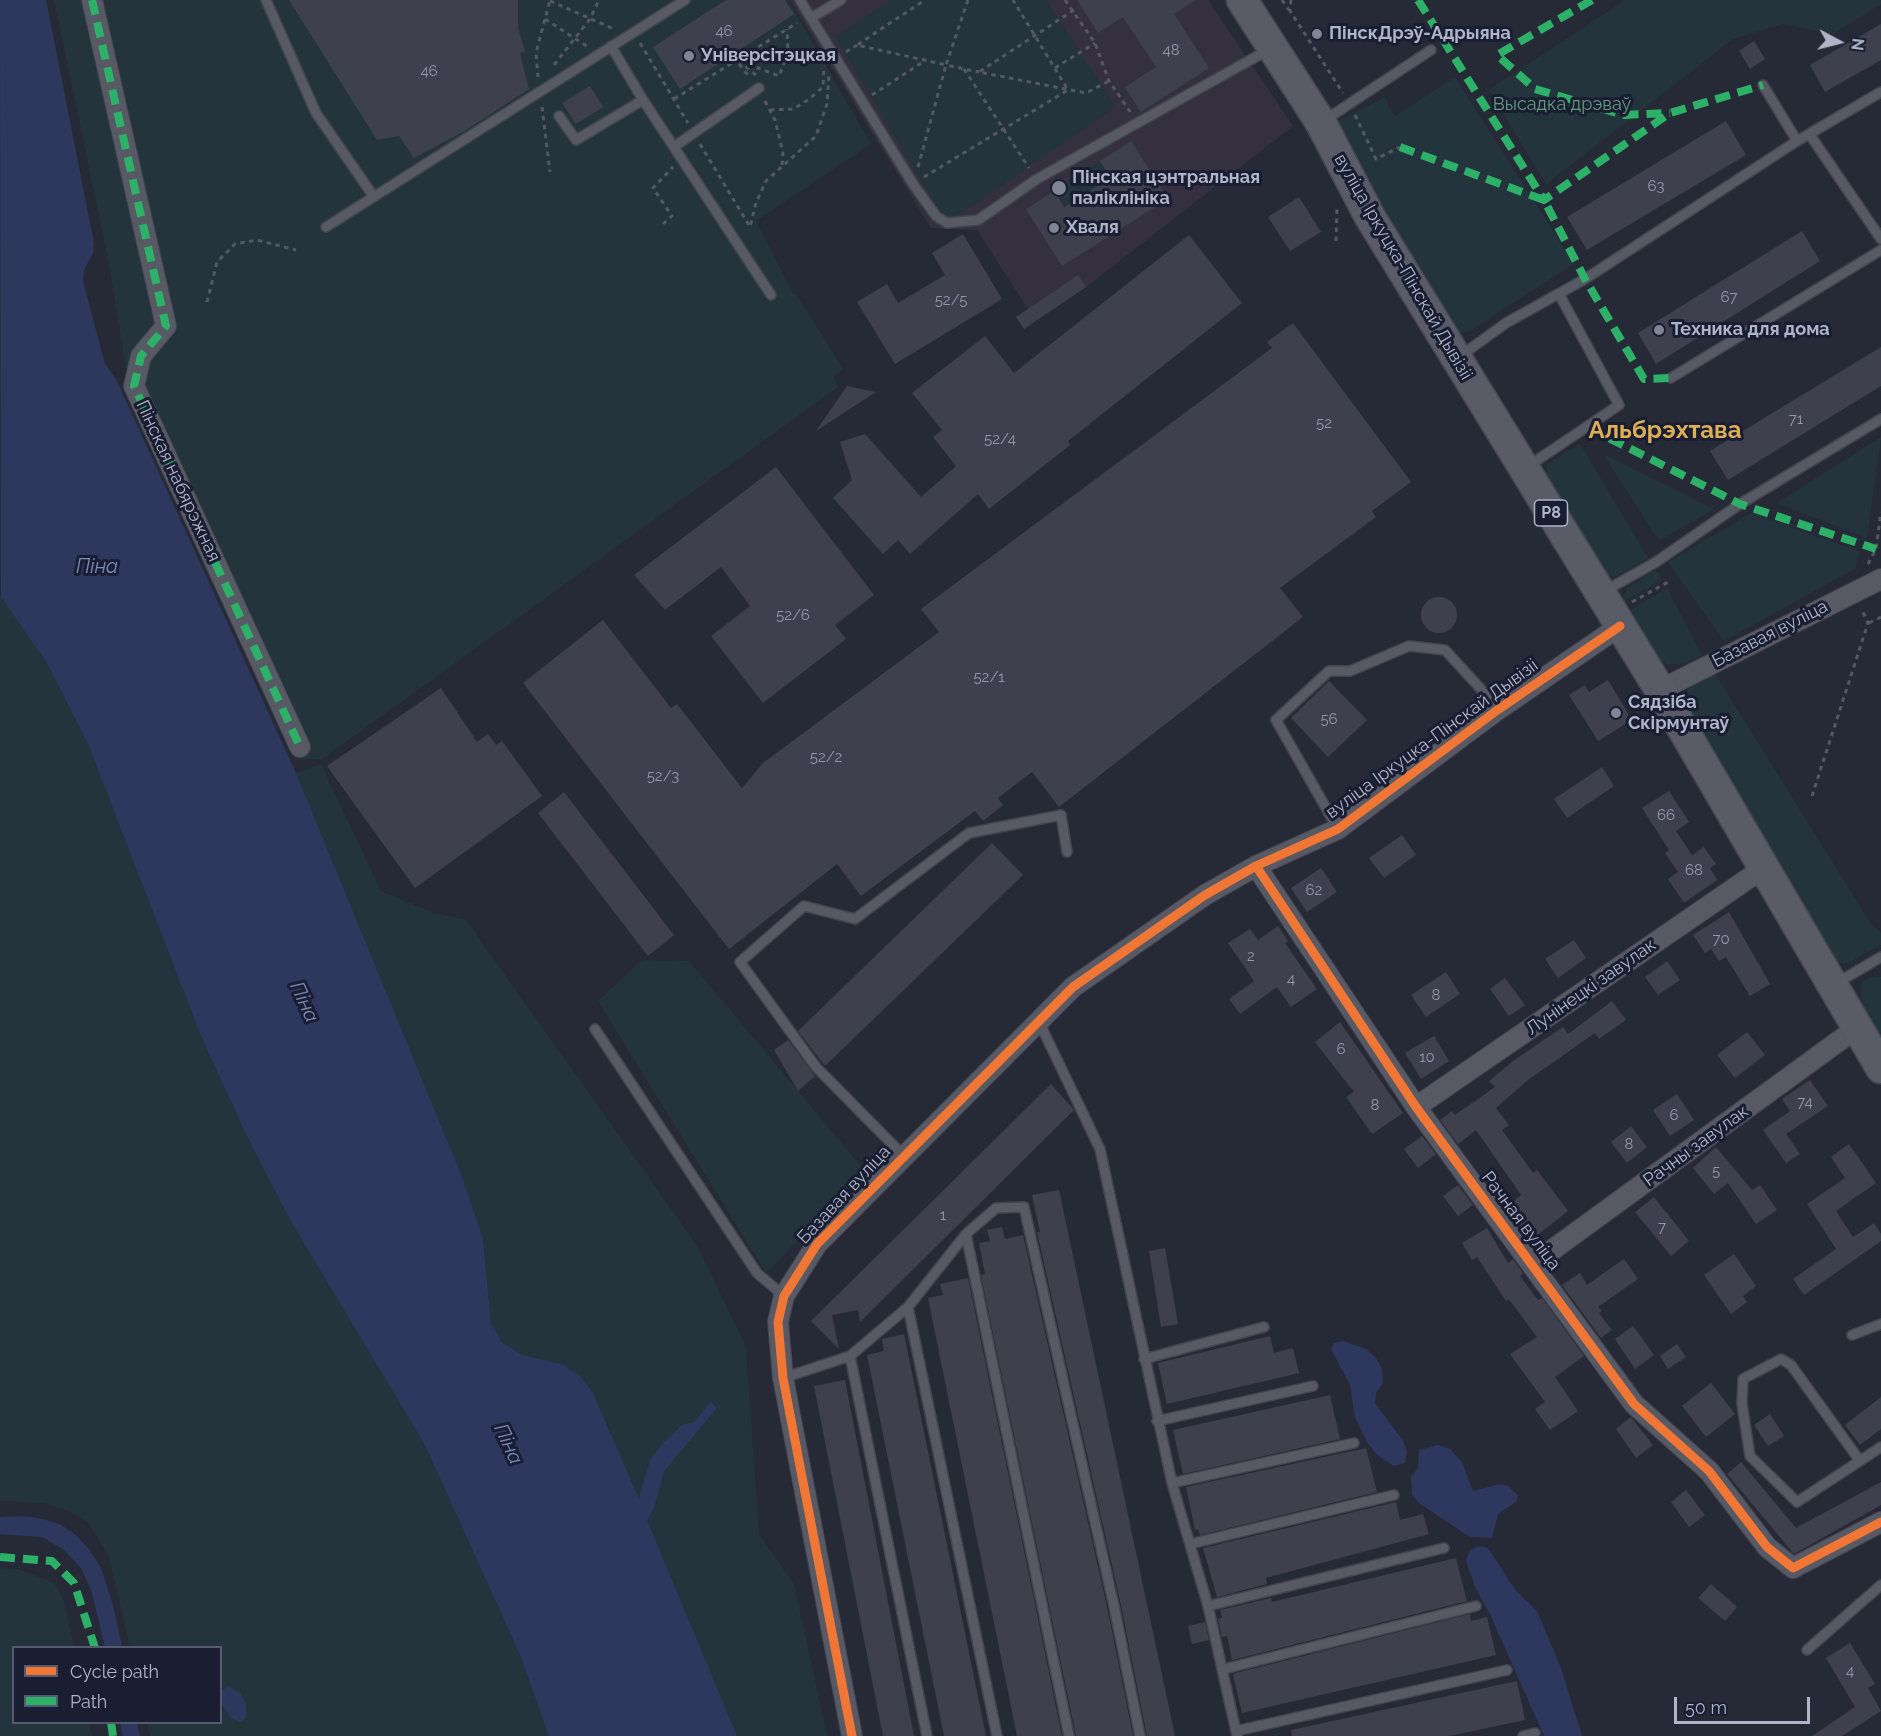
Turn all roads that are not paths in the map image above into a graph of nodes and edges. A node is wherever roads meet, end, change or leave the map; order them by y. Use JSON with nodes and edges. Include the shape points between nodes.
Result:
{"nodes":[{"id":1,"x":92,"y":0,"type":"edge"},
{"id":2,"x":266,"y":0,"type":"edge"},
{"id":3,"x":685,"y":0,"type":"edge"},
{"id":4,"x":800,"y":0,"type":"edge"},
{"id":5,"x":841,"y":0,"type":"edge"},
{"id":6,"x":1242,"y":0,"type":"edge"},
{"id":7,"x":811,"y":18,"type":"junction"},
{"id":8,"x":611,"y":46,"type":"junction"},
{"id":9,"x":1272,"y":48,"type":"junction"},
{"id":10,"x":1431,"y":50,"type":"dead end"},
{"id":11,"x":1764,"y":85,"type":"dead end"},
{"id":12,"x":760,"y":91,"type":"road end"},
{"id":13,"x":1881,"y":92,"type":"edge"},
{"id":14,"x":643,"y":100,"type":"junction"},
{"id":15,"x":559,"y":116,"type":"dead end"},
{"id":16,"x":1321,"y":123,"type":"junction"},
{"id":17,"x":1810,"y":135,"type":"junction"},
{"id":18,"x":1797,"y":141,"type":"junction"},
{"id":19,"x":675,"y":146,"type":"junction"},
{"id":20,"x":374,"y":197,"type":"junction"},
{"id":21,"x":326,"y":227,"type":"dead end"},
{"id":22,"x":1881,"y":238,"type":"edge"},
{"id":23,"x":1881,"y":250,"type":"edge"},
{"id":24,"x":1559,"y":294,"type":"junction"},
{"id":25,"x":771,"y":295,"type":"dead end"},
{"id":26,"x":1455,"y":360,"type":"junction"},
{"id":27,"x":1671,"y":378,"type":"dead end"},
{"id":28,"x":1881,"y":419,"type":"edge"},
{"id":29,"x":1525,"y":469,"type":"junction"},
{"id":30,"x":1881,"y":579,"type":"edge"},
{"id":31,"x":1615,"y":609,"type":"junction"},
{"id":32,"x":1660,"y":690,"type":"junction"},
{"id":33,"x":1496,"y":711,"type":"junction"},
{"id":34,"x":300,"y":747,"type":"dead end"},
{"id":35,"x":1338,"y":829,"type":"junction"},
{"id":36,"x":1067,"y":852,"type":"dead end"},
{"id":37,"x":1256,"y":866,"type":"junction"},
{"id":38,"x":1765,"y":867,"type":"junction"},
{"id":39,"x":1881,"y":957,"type":"edge"},
{"id":40,"x":1833,"y":985,"type":"junction"},
{"id":41,"x":1038,"y":1020,"type":"junction"},
{"id":42,"x":1858,"y":1028,"type":"junction"},
{"id":43,"x":595,"y":1029,"type":"dead end"},
{"id":44,"x":1881,"y":1068,"type":"edge"},
{"id":45,"x":1416,"y":1107,"type":"junction"},
{"id":46,"x":903,"y":1155,"type":"junction"},
{"id":47,"x":966,"y":1234,"type":"junction"},
{"id":48,"x":1533,"y":1264,"type":"junction"},
{"id":49,"x":784,"y":1296,"type":"junction"},
{"id":50,"x":908,"y":1307,"type":"junction"},
{"id":51,"x":1881,"y":1324,"type":"edge"},
{"id":52,"x":1264,"y":1328,"type":"dead end"},
{"id":53,"x":1852,"y":1335,"type":"dead end"},
{"id":54,"x":850,"y":1356,"type":"junction"},
{"id":55,"x":1144,"y":1359,"type":"junction"},
{"id":56,"x":783,"y":1378,"type":"junction"},
{"id":57,"x":1313,"y":1386,"type":"dead end"},
{"id":58,"x":1157,"y":1421,"type":"junction"},
{"id":59,"x":1354,"y":1443,"type":"dead end"},
{"id":60,"x":1881,"y":1447,"type":"edge"},
{"id":61,"x":1860,"y":1461,"type":"junction"},
{"id":62,"x":1172,"y":1483,"type":"junction"},
{"id":63,"x":1394,"y":1495,"type":"dead end"},
{"id":64,"x":1881,"y":1522,"type":"edge"},
{"id":65,"x":1190,"y":1544,"type":"junction"},
{"id":66,"x":1444,"y":1548,"type":"dead end"},
{"id":67,"x":1881,"y":1585,"type":"edge"},
{"id":68,"x":1208,"y":1606,"type":"junction"},
{"id":69,"x":1476,"y":1606,"type":"dead end"},
{"id":70,"x":1807,"y":1650,"type":"dead end"},
{"id":71,"x":1224,"y":1669,"type":"junction"},
{"id":72,"x":1507,"y":1671,"type":"dead end"},
{"id":73,"x":1237,"y":1733,"type":"edge"},
{"id":74,"x":1535,"y":1733,"type":"dead end"},
{"id":75,"x":852,"y":1736,"type":"edge"},
{"id":76,"x":927,"y":1736,"type":"edge"},
{"id":77,"x":997,"y":1736,"type":"edge"},
{"id":78,"x":1069,"y":1736,"type":"edge"},
{"id":79,"x":1140,"y":1736,"type":"edge"},
{"id":80,"x":1522,"y":1736,"type":"edge"}],
"edges":[{"from":1,"to":34,"type":"street","name":"Пінская набярэжная","via":[[166,326],[141,356],[134,386]]},
{"from":2,"to":20,"type":"lane","via":[[316,112]]},
{"from":3,"to":8,"type":"lane"},
{"from":4,"to":7,"type":"lane"},
{"from":5,"to":7,"type":"lane"},
{"from":6,"to":9,"type":"main road","name":"вуліца Іркуцка-Пінскай Дывізіі","number":"Р8"},
{"from":7,"to":9,"type":"lane","via":[[913,184],[936,216],[947,223],[978,220],[1037,179]]},
{"from":8,"to":14,"type":"lane"},
{"from":8,"to":20,"type":"lane"},
{"from":9,"to":16,"type":"main road","name":"вуліца Іркуцка-Пінскай Дывізіі","number":"Р8"},
{"from":10,"to":16,"type":"lane"},
{"from":11,"to":18,"type":"lane"},
{"from":12,"to":19,"type":"lane"},
{"from":13,"to":17,"type":"lane"},
{"from":14,"to":15,"type":"lane","via":[[576,140]]},
{"from":14,"to":19,"type":"lane"},
{"from":16,"to":26,"type":"main road","name":"вуліца Іркуцка-Пінскай Дывізіі","number":"Р8","via":[[1370,217]]},
{"from":17,"to":18,"type":"lane"},
{"from":17,"to":22,"type":"lane"},
{"from":18,"to":24,"type":"lane"},
{"from":19,"to":25,"type":"lane"},
{"from":20,"to":21,"type":"lane"},
{"from":23,"to":27,"type":"lane"},
{"from":24,"to":26,"type":"lane","via":[[1506,323]]},
{"from":24,"to":29,"type":"lane","via":[[1619,405]]},
{"from":26,"to":29,"type":"main road","name":"вуліца Іркуцка-Пінскай Дывізіі","number":"Р8"},
{"from":28,"to":31,"type":"lane","via":[[1740,504],[1656,562]]},
{"from":29,"to":31,"type":"main road","name":"вуліца Іркуцка-Пінскай Дывізіі","number":"Р8"},
{"from":30,"to":32,"type":"street","name":"Базавая вуліца"},
{"from":31,"to":32,"type":"main road","name":"вуліца Іркуцка-Пінскай Дывізіі","number":"Р8"},
{"from":31,"to":33,"type":"street","name":"вуліца Іркуцка-Пінскай Дывізіі"},
{"from":32,"to":38,"type":"main road","name":"вуліца Іркуцка-Пінскай Дывізіі","number":"Р8"},
{"from":33,"to":35,"type":"street","name":"вуліца Іркуцка-Пінскай Дывізіі"},
{"from":33,"to":35,"type":"lane","via":[[1444,650],[1409,646],[1350,670],[1329,671],[1276,720]]},
{"from":35,"to":37,"type":"street","name":"вуліца Іркуцка-Пінскай Дывізіі"},
{"from":36,"to":46,"type":"lane","via":[[1061,815],[969,833],[855,919],[804,906],[740,962],[816,1067]]},
{"from":37,"to":41,"type":"street","name":"Базавая вуліца","via":[[1133,944],[1073,987]]},
{"from":37,"to":45,"type":"street","name":"Рачная вуліца"},
{"from":38,"to":40,"type":"main road","name":"вуліца Іркуцка-Пінскай Дывізіі","number":"Р8"},
{"from":38,"to":45,"type":"street","name":"Лунінецкі завулак"},
{"from":39,"to":40,"type":"lane"},
{"from":40,"to":42,"type":"main road","name":"вуліца Іркуцка-Пінскай Дывізіі","number":"Р8"},
{"from":41,"to":46,"type":"street","name":"Базавая вуліца"},
{"from":41,"to":55,"type":"lane","via":[[1100,1149]]},
{"from":42,"to":44,"type":"main road","name":"вуліца Іркуцка-Пінскай Дывізіі","number":"Р8"},
{"from":42,"to":48,"type":"street","name":"Рачны завулак"},
{"from":43,"to":49,"type":"lane","via":[[757,1273]]},
{"from":45,"to":48,"type":"street","name":"Рачная вуліца"},
{"from":46,"to":49,"type":"street","name":"Базавая вуліца","via":[[817,1244]]},
{"from":47,"to":50,"type":"lane"},
{"from":47,"to":78,"type":"lane"},
{"from":47,"to":79,"type":"lane","via":[[996,1208],[1024,1206]]},
{"from":48,"to":64,"type":"street","name":"Рачная вуліца","via":[[1634,1404],[1709,1471],[1767,1547],[1793,1568]]},
{"from":49,"to":56,"type":"street","name":"Базавая вуліца","via":[[778,1322]]},
{"from":50,"to":54,"type":"lane"},
{"from":50,"to":77,"type":"lane"},
{"from":51,"to":53,"type":"lane"},
{"from":52,"to":55,"type":"lane"},
{"from":54,"to":56,"type":"lane"},
{"from":54,"to":76,"type":"lane"},
{"from":55,"to":58,"type":"lane"},
{"from":56,"to":75,"type":"street","name":"Базавая вуліца"},
{"from":57,"to":58,"type":"lane"},
{"from":58,"to":62,"type":"lane"},
{"from":59,"to":62,"type":"lane"},
{"from":60,"to":61,"type":"lane"},
{"from":61,"to":61,"type":"lane","via":[[1791,1365],[1781,1359],[1743,1379],[1742,1404],[1750,1456],[1797,1502]]},
{"from":62,"to":65,"type":"lane"},
{"from":63,"to":65,"type":"lane"},
{"from":65,"to":68,"type":"lane"},
{"from":66,"to":68,"type":"lane"},
{"from":67,"to":70,"type":"lane"},
{"from":68,"to":71,"type":"lane"},
{"from":69,"to":71,"type":"lane"},
{"from":71,"to":73,"type":"lane"},
{"from":72,"to":73,"type":"lane"},
{"from":74,"to":80,"type":"lane"}]}
